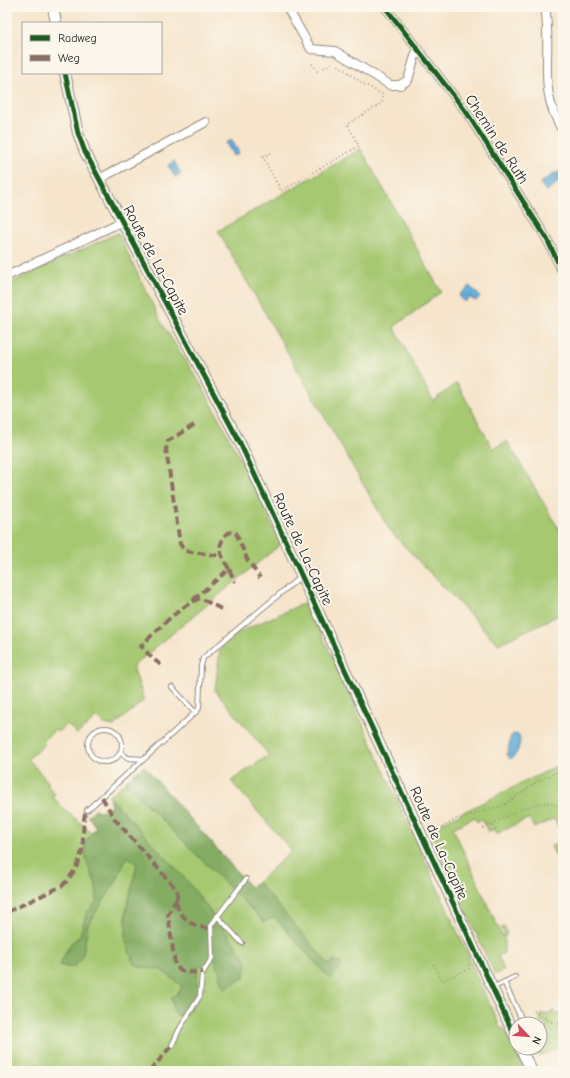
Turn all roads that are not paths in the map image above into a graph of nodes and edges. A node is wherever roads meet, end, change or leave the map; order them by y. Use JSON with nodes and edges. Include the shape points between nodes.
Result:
{"nodes":[{"id":1,"x":53,"y":7,"type":"edge"},
{"id":2,"x":287,"y":7,"type":"edge"},
{"id":3,"x":385,"y":7,"type":"edge"},
{"id":4,"x":545,"y":7,"type":"edge"},
{"id":5,"x":56,"y":22,"type":"edge"},
{"id":6,"x":417,"y":49,"type":"junction"},
{"id":7,"x":65,"y":74,"type":"edge"},
{"id":8,"x":206,"y":122,"type":"dead end"},
{"id":9,"x":563,"y":131,"type":"edge"},
{"id":10,"x":99,"y":179,"type":"junction"},
{"id":11,"x":123,"y":221,"type":"junction"},
{"id":12,"x":547,"y":239,"type":"junction"},
{"id":13,"x":563,"y":260,"type":"edge"},
{"id":14,"x":563,"y":273,"type":"edge"},
{"id":15,"x":7,"y":276,"type":"edge"},
{"id":16,"x":302,"y":575,"type":"junction"},
{"id":17,"x":172,"y":687,"type":"dead end"},
{"id":18,"x":195,"y":712,"type":"junction"},
{"id":19,"x":120,"y":752,"type":"junction"},
{"id":20,"x":144,"y":759,"type":"junction"},
{"id":21,"x":87,"y":810,"type":"dead end"},
{"id":22,"x":246,"y":879,"type":"dead end"},
{"id":23,"x":217,"y":916,"type":"junction"},
{"id":24,"x":242,"y":943,"type":"dead end"},
{"id":25,"x":514,"y":977,"type":"dead end"},
{"id":26,"x":504,"y":982,"type":"junction"},
{"id":27,"x":492,"y":988,"type":"junction"},
{"id":28,"x":520,"y":1016,"type":"edge"},
{"id":29,"x":508,"y":1022,"type":"edge"},
{"id":30,"x":172,"y":1045,"type":"dead end"},
{"id":31,"x":524,"y":1056,"type":"edge"},
{"id":32,"x":532,"y":1071,"type":"edge"}],
"edges":[{"from":1,"to":5,"type":"street"},
{"from":2,"to":6,"type":"street","via":[[312,49],[335,51],[390,85],[400,85],[408,80]]},
{"from":3,"to":6,"type":"street","name":"Chemin de Ruth"},
{"from":4,"to":9,"type":"street","via":[[546,85]]},
{"from":6,"to":12,"type":"street","name":"Chemin de Ruth","via":[[467,113]]},
{"from":7,"to":10,"type":"street","name":"Route de La-Capite","via":[[78,133]]},
{"from":8,"to":10,"type":"street"},
{"from":10,"to":11,"type":"street","name":"Route de La-Capite"},
{"from":11,"to":15,"type":"street"},
{"from":11,"to":16,"type":"street","name":"Route de La-Capite","via":[[240,443]]},
{"from":12,"to":13,"type":"street"},
{"from":12,"to":14,"type":"street","name":"Chemin de Ruth"},
{"from":16,"to":18,"type":"lane","via":[[206,655],[201,663],[199,708]]},
{"from":16,"to":27,"type":"street","name":"Route de La-Capite"},
{"from":17,"to":18,"type":"lane"},
{"from":18,"to":20,"type":"lane"},
{"from":19,"to":19,"type":"lane","via":[[120,738],[112,729],[99,729],[89,738],[89,750],[99,760],[111,760]]},
{"from":19,"to":20,"type":"lane","via":[[128,758]]},
{"from":20,"to":21,"type":"lane"},
{"from":22,"to":23,"type":"lane"},
{"from":23,"to":24,"type":"lane"},
{"from":23,"to":30,"type":"lane","via":[[210,927],[212,958],[202,974],[200,996]]},
{"from":25,"to":26,"type":"lane"},
{"from":26,"to":27,"type":"lane"},
{"from":26,"to":28,"type":"lane"},
{"from":27,"to":29,"type":"street","name":"Route de La-Capite"},
{"from":31,"to":32,"type":"street"}]}
